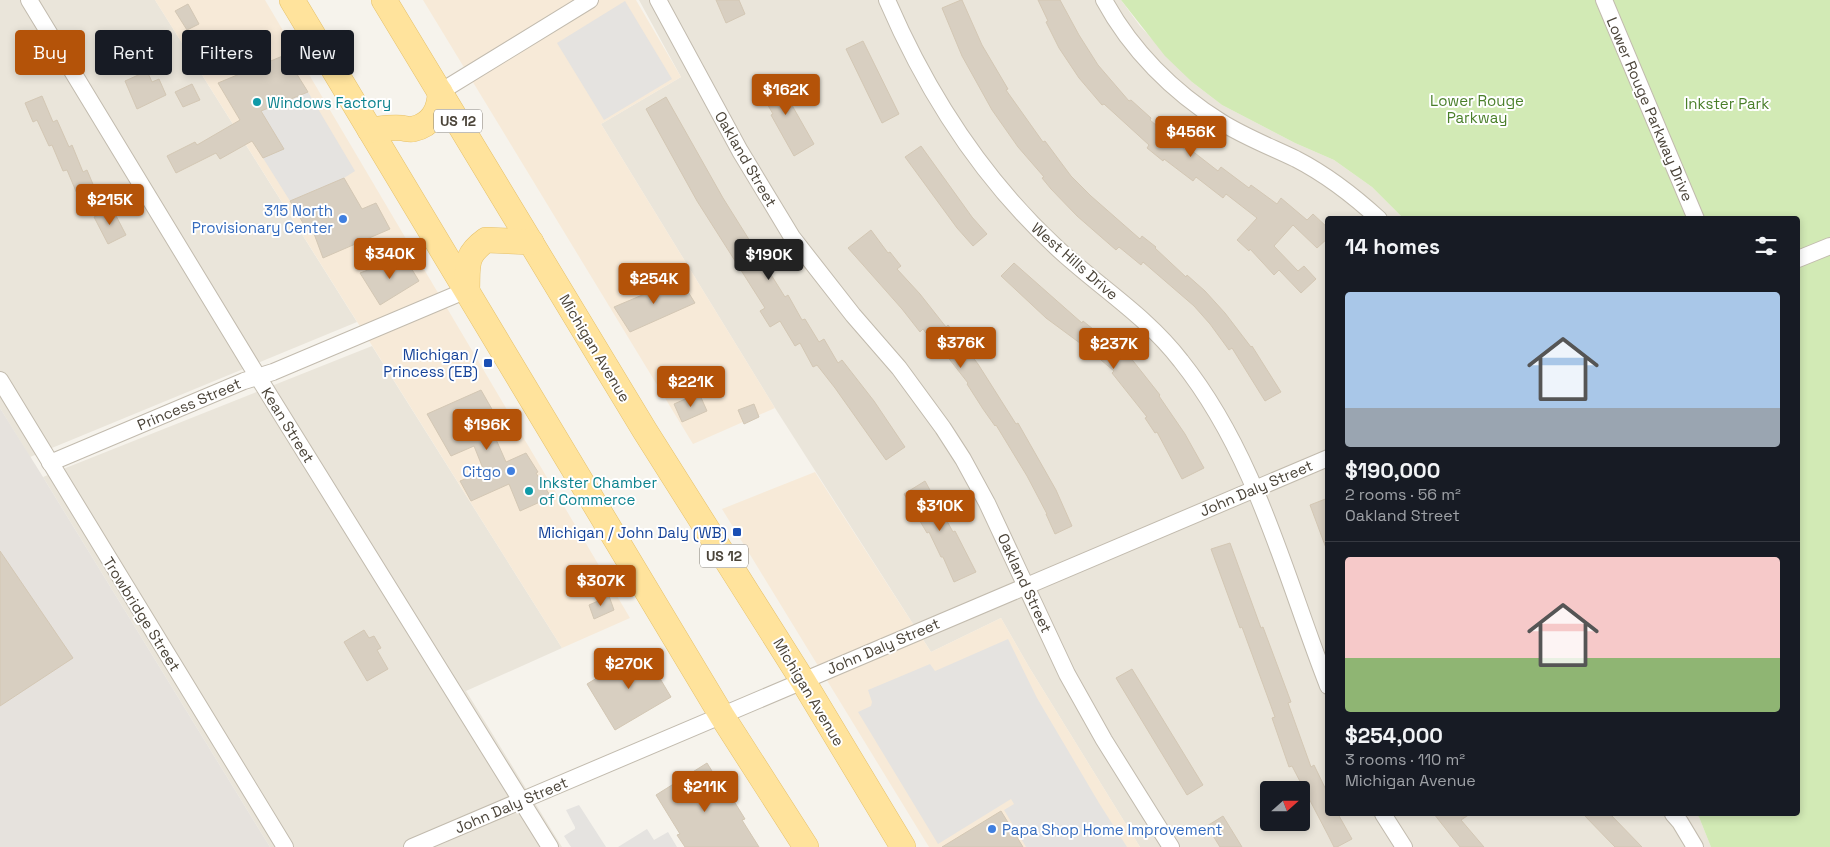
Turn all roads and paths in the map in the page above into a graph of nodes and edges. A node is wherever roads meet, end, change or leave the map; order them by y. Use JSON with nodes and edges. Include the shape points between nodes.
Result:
{"nodes":[{"id":1,"x":29,"y":0,"type":"edge"},
{"id":2,"x":292,"y":0,"type":"edge"},
{"id":3,"x":384,"y":0,"type":"edge"},
{"id":4,"x":590,"y":0,"type":"edge"},
{"id":5,"x":658,"y":0,"type":"edge"},
{"id":6,"x":888,"y":0,"type":"edge"},
{"id":7,"x":1104,"y":0,"type":"edge"},
{"id":8,"x":1604,"y":0,"type":"edge"},
{"id":9,"x":440,"y":92,"type":"junction"},
{"id":10,"x":370,"y":130,"type":"junction"},
{"id":11,"x":1376,"y":216,"type":"edge"},
{"id":12,"x":1695,"y":216,"type":"edge"},
{"id":13,"x":531,"y":242,"type":"junction"},
{"id":14,"x":1830,"y":246,"type":"edge"},
{"id":15,"x":1800,"y":258,"type":"edge"},
{"id":16,"x":467,"y":290,"type":"junction"},
{"id":17,"x":258,"y":377,"type":"junction"},
{"id":18,"x":0,"y":380,"type":"edge"},
{"id":19,"x":1325,"y":459,"type":"edge"},
{"id":20,"x":50,"y":463,"type":"junction"},
{"id":21,"x":1254,"y":488,"type":"junction"},
{"id":22,"x":1026,"y":585,"type":"junction"},
{"id":23,"x":1325,"y":678,"type":"edge"},
{"id":24,"x":803,"y":681,"type":"junction"},
{"id":25,"x":722,"y":716,"type":"junction"},
{"id":26,"x":521,"y":801,"type":"junction"},
{"id":27,"x":1384,"y":816,"type":"edge"},
{"id":28,"x":1675,"y":816,"type":"edge"},
{"id":29,"x":285,"y":847,"type":"edge"},
{"id":30,"x":412,"y":847,"type":"edge"},
{"id":31,"x":550,"y":847,"type":"edge"},
{"id":32,"x":806,"y":847,"type":"edge"},
{"id":33,"x":903,"y":847,"type":"edge"},
{"id":34,"x":1171,"y":847,"type":"edge"},
{"id":35,"x":1404,"y":847,"type":"edge"},
{"id":36,"x":1695,"y":847,"type":"edge"}],
"edges":[{"from":1,"to":17,"type":"street","name":"Kean Street"},
{"from":2,"to":10,"type":"main road"},
{"from":3,"to":9,"type":"main road","name":"Michigan Avenue","number":"US 12"},
{"from":4,"to":9,"type":"street"},
{"from":5,"to":22,"type":"street","name":"Oakland Street","via":[[740,151],[792,237],[899,368],[953,444],[987,503]]},
{"from":6,"to":21,"type":"street","name":"West Hills Drive","via":[[932,92],[974,156],[998,187],[1056,248],[1146,322],[1180,359],[1214,408]]},
{"from":7,"to":11,"type":"street","via":[[1149,63],[1201,109],[1325,175]]},
{"from":8,"to":12,"type":"street","name":"Lower Rouge Parkway Drive"},
{"from":9,"to":10,"type":"main road","via":[[436,114],[421,126]]},
{"from":9,"to":13,"type":"main road","name":"Michigan Avenue","number":"US 12"},
{"from":10,"to":16,"type":"main road"},
{"from":13,"to":16,"type":"main road","via":[[486,240],[474,249],[468,262]]},
{"from":13,"to":24,"type":"main road","name":"Michigan Avenue","number":"US 12"},
{"from":14,"to":15,"type":"street"},
{"from":16,"to":17,"type":"street","name":"Princess Street"},
{"from":16,"to":25,"type":"main road"},
{"from":17,"to":20,"type":"street","name":"Princess Street"},
{"from":17,"to":26,"type":"street","name":"Kean Street"},
{"from":18,"to":20,"type":"street","name":"Trowbridge Street"},
{"from":19,"to":21,"type":"street","name":"John Daly Street"},
{"from":20,"to":29,"type":"street","name":"Trowbridge Street"},
{"from":21,"to":22,"type":"street","name":"John Daly Street"},
{"from":21,"to":23,"type":"street","name":"West Hills Drive"},
{"from":22,"to":24,"type":"street","name":"John Daly Street"},
{"from":22,"to":34,"type":"street","name":"Oakland Street","via":[[1072,682],[1104,740]]},
{"from":24,"to":25,"type":"street","name":"John Daly Street"},
{"from":24,"to":33,"type":"main road","name":"Michigan Avenue","number":"US 12"},
{"from":25,"to":26,"type":"street","name":"John Daly Street"},
{"from":25,"to":32,"type":"main road"},
{"from":26,"to":30,"type":"street","name":"John Daly Street"},
{"from":26,"to":31,"type":"street","name":"Kean Street"},
{"from":27,"to":35,"type":"street"},
{"from":28,"to":36,"type":"street"}]}
